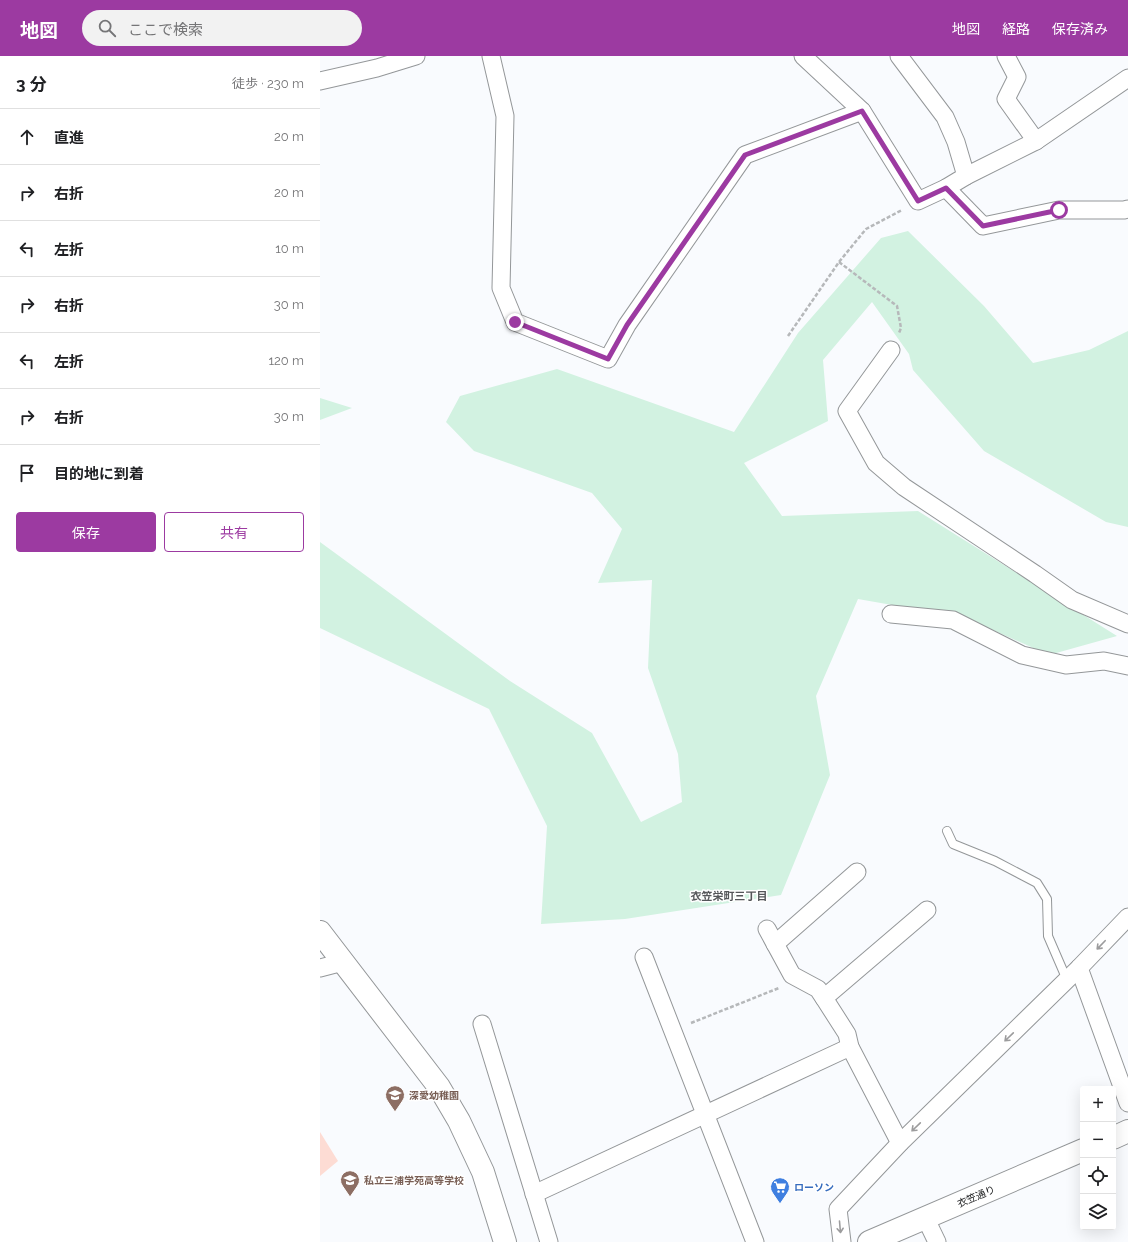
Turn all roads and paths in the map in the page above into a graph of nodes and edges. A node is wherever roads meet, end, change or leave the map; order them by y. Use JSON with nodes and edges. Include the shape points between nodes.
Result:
{"nodes":[{"id":1,"x":416,"y":56,"type":"edge"},
{"id":2,"x":491,"y":56,"type":"edge"},
{"id":3,"x":803,"y":56,"type":"edge"},
{"id":4,"x":899,"y":56,"type":"edge"},
{"id":5,"x":1006,"y":56,"type":"edge"},
{"id":6,"x":375,"y":62,"type":"edge"},
{"id":7,"x":1128,"y":78,"type":"edge"},
{"id":8,"x":320,"y":81,"type":"edge"},
{"id":9,"x":862,"y":111,"type":"junction"},
{"id":10,"x":1036,"y":141,"type":"junction"},
{"id":11,"x":966,"y":176,"type":"junction"},
{"id":12,"x":946,"y":188,"type":"junction"},
{"id":13,"x":918,"y":201,"type":"junction"},
{"id":14,"x":1128,"y":209,"type":"edge"},
{"id":15,"x":839,"y":262,"type":"junction"},
{"id":16,"x":788,"y":336,"type":"dead end"},
{"id":17,"x":891,"y":350,"type":"joint"},
{"id":18,"x":891,"y":614,"type":"dead end"},
{"id":19,"x":1128,"y":624,"type":"edge"},
{"id":20,"x":1128,"y":666,"type":"edge"},
{"id":21,"x":947,"y":831,"type":"dead end"},
{"id":22,"x":858,"y":872,"type":"dead end"},
{"id":23,"x":926,"y":910,"type":"dead end"},
{"id":24,"x":1128,"y":917,"type":"edge"},
{"id":25,"x":767,"y":929,"type":"dead end"},
{"id":26,"x":320,"y":932,"type":"edge"},
{"id":27,"x":775,"y":944,"type":"junction"},
{"id":28,"x":644,"y":957,"type":"dead end"},
{"id":29,"x":343,"y":962,"type":"junction"},
{"id":30,"x":320,"y":968,"type":"edge"},
{"id":31,"x":1079,"y":968,"type":"junction"},
{"id":32,"x":799,"y":980,"type":"junction"},
{"id":33,"x":1067,"y":980,"type":"junction"},
{"id":34,"x":824,"y":998,"type":"junction"},
{"id":35,"x":482,"y":1024,"type":"dead end"},
{"id":36,"x":672,"y":1030,"type":"junction"},
{"id":37,"x":850,"y":1048,"type":"junction"},
{"id":38,"x":1128,"y":1103,"type":"edge"},
{"id":39,"x":706,"y":1115,"type":"junction"},
{"id":40,"x":1128,"y":1131,"type":"edge"},
{"id":41,"x":1116,"y":1137,"type":"edge"},
{"id":42,"x":900,"y":1143,"type":"junction"},
{"id":43,"x":1080,"y":1151,"type":"edge"},
{"id":44,"x":534,"y":1194,"type":"junction"},
{"id":45,"x":925,"y":1218,"type":"junction"},
{"id":46,"x":505,"y":1242,"type":"edge"},
{"id":47,"x":549,"y":1242,"type":"edge"},
{"id":48,"x":755,"y":1242,"type":"edge"},
{"id":49,"x":842,"y":1242,"type":"edge"},
{"id":50,"x":869,"y":1242,"type":"edge"},
{"id":51,"x":937,"y":1242,"type":"edge"}],
"edges":[{"from":1,"to":6,"type":"street"},
{"from":2,"to":9,"type":"street","via":[[505,116],[500,288],[515,322],[608,359],[627,325],[745,155]]},
{"from":3,"to":9,"type":"street"},
{"from":4,"to":11,"type":"street","via":[[945,117]]},
{"from":5,"to":10,"type":"street","via":[[1017,77],[1006,99]]},
{"from":6,"to":8,"type":"street"},
{"from":7,"to":10,"type":"street"},
{"from":9,"to":13,"type":"street"},
{"from":10,"to":11,"type":"street"},
{"from":11,"to":12,"type":"street"},
{"from":12,"to":13,"type":"street"},
{"from":12,"to":14,"type":"street","via":[[983,226],[1059,210]]},
{"from":13,"to":15,"type":"path","via":[[866,229]]},
{"from":15,"to":16,"type":"path"},
{"from":15,"to":17,"type":"path","via":[[897,306],[900,328]]},
{"from":17,"to":19,"type":"street","via":[[847,411],[876,463],[904,487],[1072,600]]},
{"from":18,"to":20,"type":"street","via":[[953,620],[1022,655],[1066,665],[1104,661]]},
{"from":21,"to":33,"type":"lane","via":[[953,844],[995,861],[1037,883],[1046,900],[1048,936]]},
{"from":22,"to":27,"type":"street"},
{"from":23,"to":34,"type":"street"},
{"from":24,"to":31,"type":"street","one_way":true},
{"from":25,"to":27,"type":"street"},
{"from":26,"to":29,"type":"street"},
{"from":27,"to":32,"type":"street","via":[[792,975]]},
{"from":28,"to":36,"type":"street"},
{"from":29,"to":30,"type":"street"},
{"from":29,"to":46,"type":"street","via":[[439,1087],[483,1172]]},
{"from":31,"to":33,"type":"street"},
{"from":31,"to":38,"type":"street"},
{"from":32,"to":34,"type":"street","via":[[818,989]]},
{"from":32,"to":36,"type":"path"},
{"from":33,"to":42,"type":"street","one_way":true},
{"from":34,"to":37,"type":"street","via":[[847,1034]]},
{"from":35,"to":44,"type":"street"},
{"from":36,"to":39,"type":"street"},
{"from":37,"to":39,"type":"street"},
{"from":37,"to":42,"type":"street"},
{"from":39,"to":44,"type":"street"},
{"from":39,"to":48,"type":"street"},
{"from":40,"to":41,"type":"street"},
{"from":42,"to":49,"type":"street","one_way":true,"via":[[838,1209]]},
{"from":43,"to":45,"type":"street","name":"衣笠通り"},
{"from":44,"to":47,"type":"street"},
{"from":45,"to":50,"type":"street","name":"衣笠通り"},
{"from":45,"to":51,"type":"street"}]}
